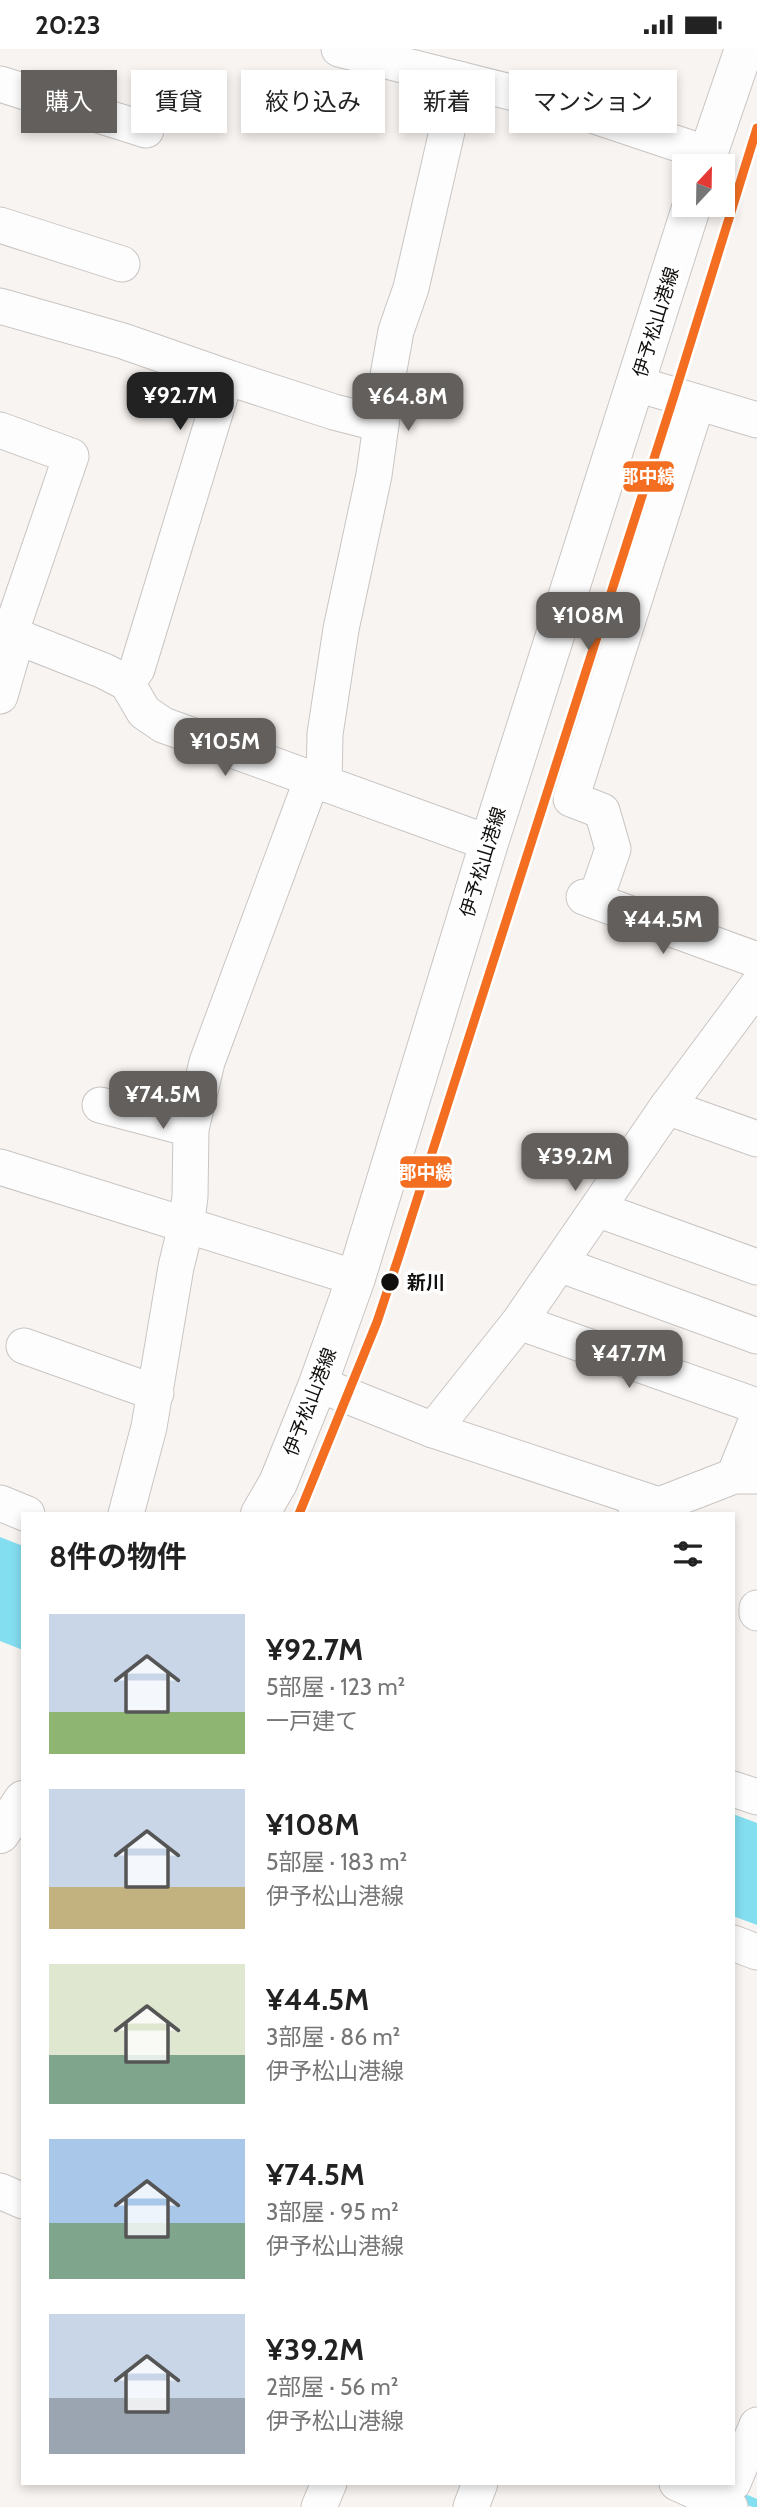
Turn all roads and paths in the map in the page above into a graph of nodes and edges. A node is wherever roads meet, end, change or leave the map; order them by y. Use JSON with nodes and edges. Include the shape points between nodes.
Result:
{"nodes":[{"id":1,"x":339,"y":49,"type":"edge"},
{"id":2,"x":744,"y":49,"type":"edge"},
{"id":3,"x":451,"y":68,"type":"edge"},
{"id":4,"x":0,"y":84,"type":"edge"},
{"id":5,"x":131,"y":124,"type":"edge"},
{"id":6,"x":690,"y":154,"type":"edge"},
{"id":7,"x":708,"y":154,"type":"edge"},
{"id":8,"x":688,"y":217,"type":"edge"},
{"id":9,"x":0,"y":225,"type":"edge"},
{"id":10,"x":122,"y":264,"type":"dead end"},
{"id":11,"x":0,"y":306,"type":"edge"},
{"id":12,"x":226,"y":377,"type":"junction"},
{"id":13,"x":637,"y":384,"type":"junction"},
{"id":14,"x":697,"y":403,"type":"junction"},
{"id":15,"x":757,"y":420,"type":"edge"},
{"id":16,"x":381,"y":424,"type":"junction"},
{"id":17,"x":0,"y":430,"type":"edge"},
{"id":18,"x":9,"y":634,"type":"edge"},
{"id":19,"x":127,"y":683,"type":"junction"},
{"id":20,"x":0,"y":696,"type":"edge"},
{"id":21,"x":318,"y":781,"type":"junction"},
{"id":22,"x":489,"y":843,"type":"junction"},
{"id":23,"x":757,"y":960,"type":"edge"},
{"id":24,"x":757,"y":986,"type":"edge"},
{"id":25,"x":100,"y":1105,"type":"dead end"},
{"id":26,"x":667,"y":1107,"type":"junction"},
{"id":27,"x":191,"y":1129,"type":"junction"},
{"id":28,"x":757,"y":1139,"type":"edge"},
{"id":29,"x":0,"y":1167,"type":"edge"},
{"id":30,"x":597,"y":1209,"type":"junction"},
{"id":31,"x":186,"y":1226,"type":"junction"},
{"id":32,"x":559,"y":1264,"type":"junction"},
{"id":33,"x":757,"y":1267,"type":"edge"},
{"id":34,"x":356,"y":1278,"type":"junction"},
{"id":35,"x":519,"y":1322,"type":"junction"},
{"id":36,"x":757,"y":1336,"type":"edge"},
{"id":37,"x":24,"y":1346,"type":"dead end"},
{"id":38,"x":318,"y":1384,"type":"junction"},
{"id":39,"x":156,"y":1393,"type":"junction"},
{"id":40,"x":757,"y":1406,"type":"edge"},
{"id":41,"x":757,"y":1419,"type":"edge"},
{"id":42,"x":433,"y":1430,"type":"junction"},
{"id":43,"x":746,"y":1476,"type":"edge"},
{"id":44,"x":0,"y":1503,"type":"edge"},
{"id":45,"x":646,"y":1509,"type":"edge"},
{"id":46,"x":22,"y":1512,"type":"edge"},
{"id":47,"x":126,"y":1512,"type":"edge"},
{"id":48,"x":261,"y":1512,"type":"edge"},
{"id":49,"x":735,"y":1790,"type":"edge"},
{"id":50,"x":757,"y":1797,"type":"edge"},
{"id":51,"x":21,"y":1803,"type":"edge"},
{"id":52,"x":0,"y":1835,"type":"edge"},
{"id":53,"x":735,"y":1944,"type":"edge"},
{"id":54,"x":757,"y":1952,"type":"edge"},
{"id":55,"x":0,"y":2191,"type":"edge"},
{"id":56,"x":21,"y":2200,"type":"edge"},
{"id":57,"x":757,"y":2425,"type":"edge"},
{"id":58,"x":735,"y":2481,"type":"edge"},
{"id":59,"x":328,"y":2485,"type":"edge"},
{"id":60,"x":479,"y":2485,"type":"edge"},
{"id":61,"x":687,"y":2485,"type":"edge"},
{"id":62,"x":730,"y":2494,"type":"edge"},
{"id":63,"x":319,"y":2507,"type":"edge"},
{"id":64,"x":471,"y":2507,"type":"edge"}],
"edges":[{"from":1,"to":3,"type":"street"},
{"from":2,"to":7,"type":"main road"},
{"from":3,"to":6,"type":"street"},
{"from":3,"to":16,"type":"street"},
{"from":4,"to":5,"type":"street"},
{"from":8,"to":13,"type":"main road","name":"伊予松山港線"},
{"from":9,"to":10,"type":"street"},
{"from":11,"to":12,"type":"street"},
{"from":12,"to":16,"type":"street"},
{"from":12,"to":19,"type":"street","via":[[137,669]]},
{"from":13,"to":14,"type":"street"},
{"from":13,"to":22,"type":"main road","name":"伊予松山港線"},
{"from":14,"to":15,"type":"street"},
{"from":14,"to":23,"type":"street","via":[[571,799],[602,811],[613,849],[590,899]]},
{"from":16,"to":21,"type":"street"},
{"from":17,"to":18,"type":"street","via":[[72,456]]},
{"from":18,"to":19,"type":"street"},
{"from":18,"to":20,"type":"street"},
{"from":19,"to":21,"type":"street","via":[[144,712],[163,726]]},
{"from":21,"to":22,"type":"street"},
{"from":21,"to":27,"type":"street","via":[[207,1062]]},
{"from":22,"to":34,"type":"main road","name":"伊予松山港線"},
{"from":24,"to":26,"type":"street"},
{"from":25,"to":27,"type":"street"},
{"from":26,"to":28,"type":"street"},
{"from":26,"to":30,"type":"street"},
{"from":27,"to":31,"type":"street"},
{"from":29,"to":31,"type":"street"},
{"from":30,"to":32,"type":"street"},
{"from":30,"to":33,"type":"street"},
{"from":31,"to":34,"type":"street"},
{"from":31,"to":39,"type":"street"},
{"from":32,"to":35,"type":"street"},
{"from":32,"to":36,"type":"street"},
{"from":34,"to":38,"type":"main road","name":"伊予松山港線"},
{"from":35,"to":40,"type":"street"},
{"from":35,"to":42,"type":"street"},
{"from":37,"to":39,"type":"street"},
{"from":38,"to":42,"type":"street"},
{"from":38,"to":48,"type":"main road","name":"伊予松山港線","via":[[278,1483]]},
{"from":39,"to":47,"type":"street"},
{"from":41,"to":43,"type":"street"},
{"from":42,"to":45,"type":"street"},
{"from":43,"to":45,"type":"street"},
{"from":44,"to":46,"type":"street"},
{"from":49,"to":50,"type":"street"},
{"from":51,"to":52,"type":"main road"},
{"from":53,"to":54,"type":"street"},
{"from":55,"to":56,"type":"street"},
{"from":57,"to":58,"type":"street"},
{"from":59,"to":63,"type":"street"},
{"from":60,"to":64,"type":"street"},
{"from":61,"to":62,"type":"street"}]}
